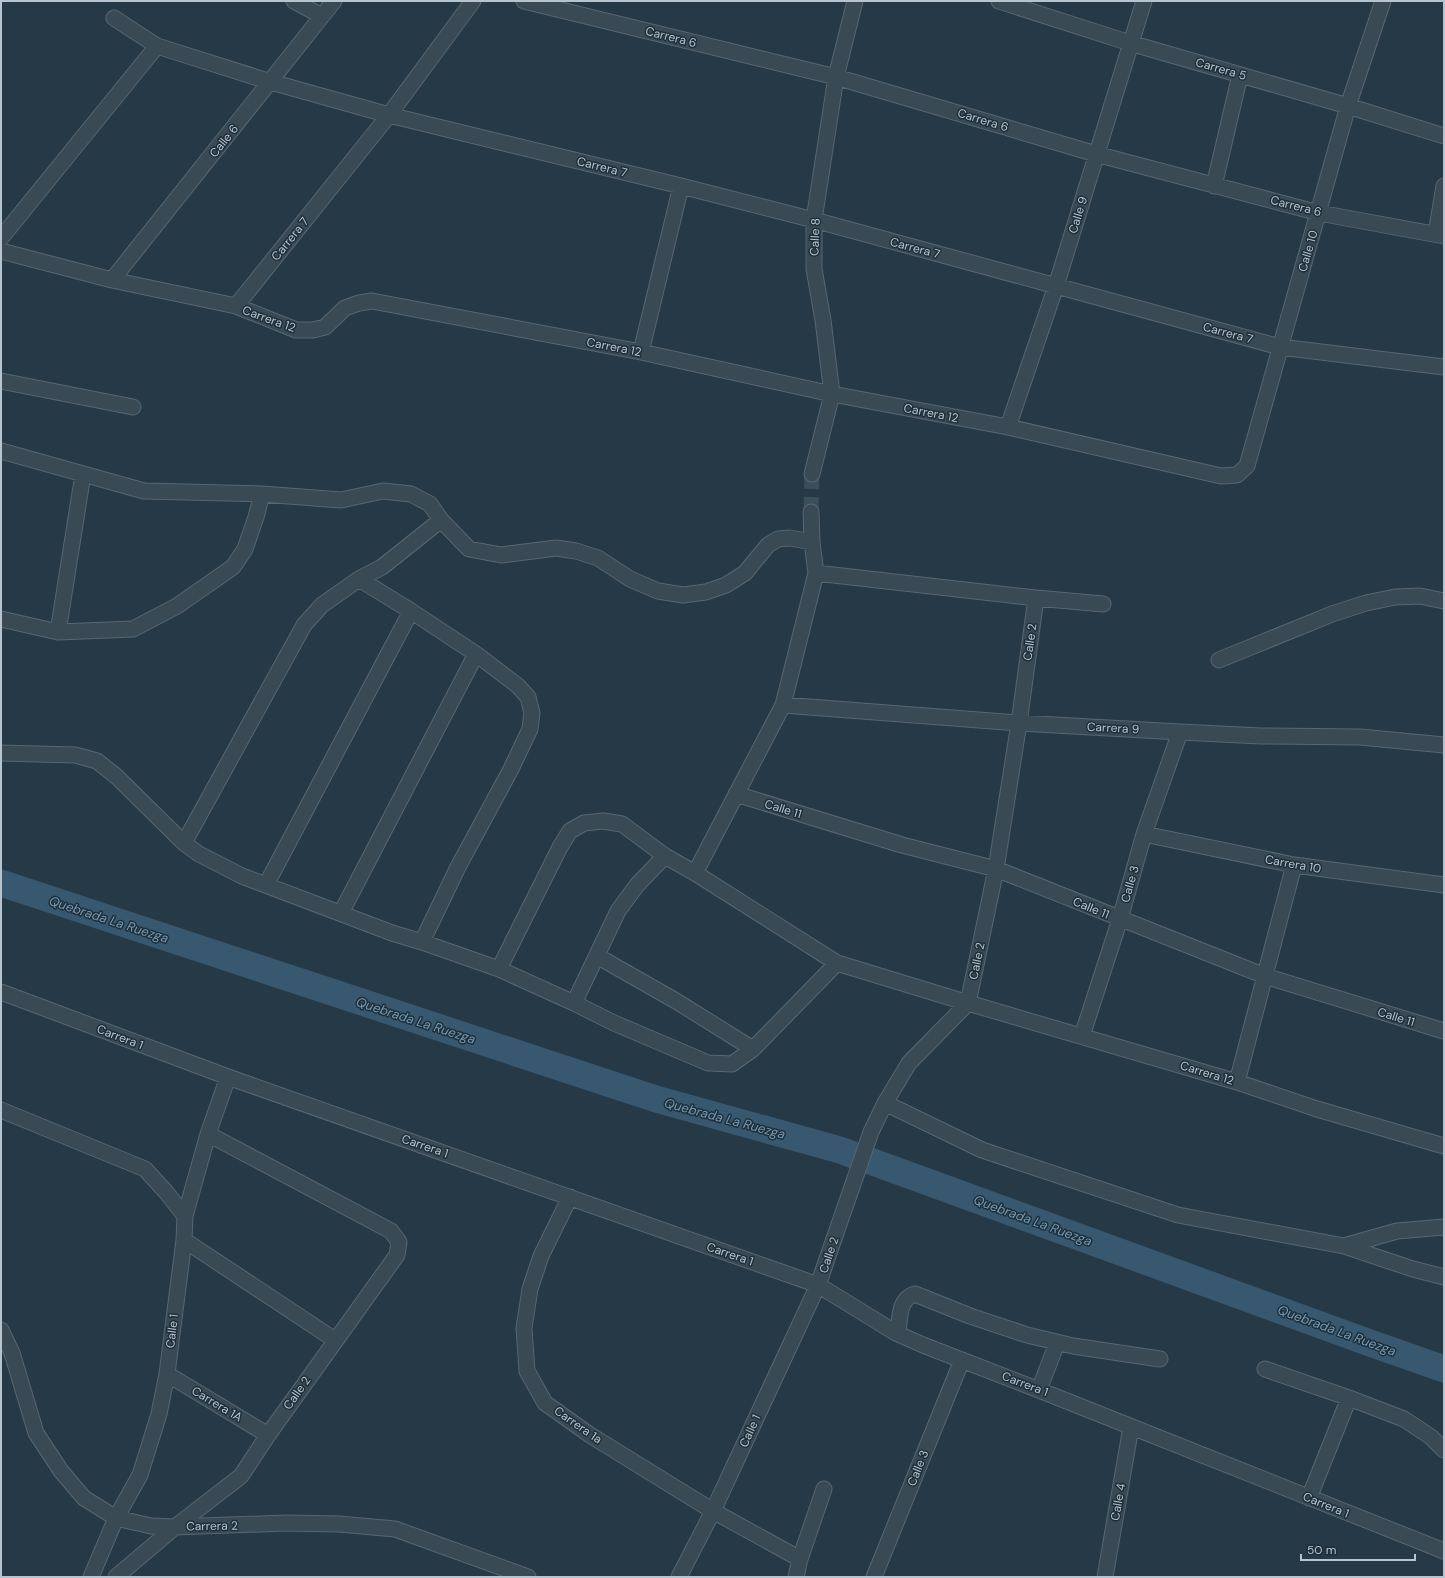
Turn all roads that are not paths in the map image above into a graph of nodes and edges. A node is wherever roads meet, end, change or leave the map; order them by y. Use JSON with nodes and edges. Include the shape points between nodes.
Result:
{"nodes":[{"id":1,"x":294,"y":1,"type":"edge"},
{"id":2,"x":334,"y":1,"type":"edge"},
{"id":3,"x":473,"y":1,"type":"edge"},
{"id":4,"x":524,"y":1,"type":"edge"},
{"id":5,"x":855,"y":1,"type":"edge"},
{"id":6,"x":999,"y":1,"type":"edge"},
{"id":7,"x":1144,"y":1,"type":"edge"},
{"id":8,"x":1383,"y":1,"type":"edge"},
{"id":9,"x":322,"y":16,"type":"junction"},
{"id":10,"x":114,"y":18,"type":"dead end"},
{"id":11,"x":1130,"y":43,"type":"junction"},
{"id":12,"x":157,"y":46,"type":"junction"},
{"id":13,"x":1240,"y":75,"type":"junction"},
{"id":14,"x":836,"y":77,"type":"junction"},
{"id":15,"x":271,"y":82,"type":"junction"},
{"id":16,"x":1348,"y":106,"type":"junction"},
{"id":17,"x":389,"y":115,"type":"junction"},
{"id":18,"x":1444,"y":136,"type":"edge"},
{"id":19,"x":1096,"y":154,"type":"junction"},
{"id":20,"x":681,"y":186,"type":"junction"},
{"id":21,"x":1214,"y":186,"type":"junction"},
{"id":22,"x":1444,"y":186,"type":"edge"},
{"id":23,"x":1319,"y":213,"type":"junction"},
{"id":24,"x":814,"y":220,"type":"junction"},
{"id":25,"x":1440,"y":235,"type":"edge"},
{"id":26,"x":1,"y":238,"type":"edge"},
{"id":27,"x":1,"y":251,"type":"edge"},
{"id":28,"x":112,"y":280,"type":"junction"},
{"id":29,"x":1056,"y":286,"type":"junction"},
{"id":30,"x":236,"y":306,"type":"junction"},
{"id":31,"x":1280,"y":347,"type":"junction"},
{"id":32,"x":641,"y":352,"type":"junction"},
{"id":33,"x":1444,"y":368,"type":"edge"},
{"id":34,"x":1,"y":381,"type":"edge"},
{"id":35,"x":832,"y":394,"type":"junction"},
{"id":36,"x":133,"y":407,"type":"dead end"},
{"id":37,"x":1008,"y":428,"type":"junction"},
{"id":38,"x":1,"y":451,"type":"edge"},
{"id":39,"x":83,"y":474,"type":"junction"},
{"id":40,"x":812,"y":474,"type":"tunnel mouth"},
{"id":41,"x":1237,"y":475,"type":"joint"},
{"id":42,"x":262,"y":494,"type":"junction"},
{"id":43,"x":811,"y":512,"type":"tunnel mouth"},
{"id":44,"x":441,"y":520,"type":"junction"},
{"id":45,"x":812,"y":542,"type":"junction"},
{"id":46,"x":816,"y":573,"type":"junction"},
{"id":47,"x":359,"y":578,"type":"junction"},
{"id":48,"x":1036,"y":598,"type":"junction"},
{"id":49,"x":1444,"y":601,"type":"edge"},
{"id":50,"x":1103,"y":604,"type":"dead end"},
{"id":51,"x":411,"y":611,"type":"junction"},
{"id":52,"x":1,"y":619,"type":"edge"},
{"id":53,"x":58,"y":632,"type":"junction"},
{"id":54,"x":476,"y":654,"type":"junction"},
{"id":55,"x":1220,"y":660,"type":"dead end"},
{"id":56,"x":783,"y":705,"type":"junction"},
{"id":57,"x":1019,"y":723,"type":"junction"},
{"id":58,"x":1180,"y":732,"type":"junction"},
{"id":59,"x":1444,"y":745,"type":"edge"},
{"id":60,"x":1,"y":753,"type":"edge"},
{"id":61,"x":736,"y":794,"type":"junction"},
{"id":62,"x":1144,"y":834,"type":"junction"},
{"id":63,"x":184,"y":843,"type":"junction"},
{"id":64,"x":665,"y":856,"type":"junction"},
{"id":65,"x":1294,"y":865,"type":"junction"},
{"id":66,"x":996,"y":869,"type":"junction"},
{"id":67,"x":695,"y":873,"type":"junction"},
{"id":68,"x":266,"y":885,"type":"junction"},
{"id":69,"x":1444,"y":885,"type":"edge"},
{"id":70,"x":341,"y":913,"type":"junction"},
{"id":71,"x":1120,"y":919,"type":"junction"},
{"id":72,"x":422,"y":942,"type":"junction"},
{"id":73,"x":597,"y":956,"type":"junction"},
{"id":74,"x":837,"y":962,"type":"junction"},
{"id":75,"x":499,"y":970,"type":"junction"},
{"id":76,"x":1265,"y":976,"type":"junction"},
{"id":77,"x":1,"y":992,"type":"edge"},
{"id":78,"x":574,"y":1003,"type":"junction"},
{"id":79,"x":968,"y":1003,"type":"junction"},
{"id":80,"x":1444,"y":1031,"type":"edge"},
{"id":81,"x":1082,"y":1036,"type":"junction"},
{"id":82,"x":752,"y":1049,"type":"junction"},
{"id":83,"x":228,"y":1077,"type":"junction"},
{"id":84,"x":1237,"y":1082,"type":"junction"},
{"id":85,"x":885,"y":1103,"type":"junction"},
{"id":86,"x":1,"y":1110,"type":"edge"},
{"id":87,"x":208,"y":1134,"type":"junction"},
{"id":88,"x":1444,"y":1146,"type":"edge"},
{"id":89,"x":570,"y":1197,"type":"junction"},
{"id":90,"x":184,"y":1216,"type":"junction"},
{"id":91,"x":1444,"y":1227,"type":"edge"},
{"id":92,"x":184,"y":1240,"type":"junction"},
{"id":93,"x":1344,"y":1246,"type":"junction"},
{"id":94,"x":1444,"y":1277,"type":"edge"},
{"id":95,"x":818,"y":1285,"type":"junction"},
{"id":96,"x":1,"y":1330,"type":"edge"},
{"id":97,"x":898,"y":1334,"type":"junction"},
{"id":98,"x":335,"y":1340,"type":"junction"},
{"id":99,"x":1057,"y":1343,"type":"junction"},
{"id":100,"x":1160,"y":1359,"type":"dead end"},
{"id":101,"x":962,"y":1360,"type":"junction"},
{"id":102,"x":1265,"y":1369,"type":"dead end"},
{"id":103,"x":167,"y":1374,"type":"junction"},
{"id":104,"x":1039,"y":1390,"type":"junction"},
{"id":105,"x":1349,"y":1398,"type":"junction"},
{"id":106,"x":1131,"y":1426,"type":"junction"},
{"id":107,"x":268,"y":1435,"type":"junction"},
{"id":108,"x":1444,"y":1450,"type":"edge"},
{"id":109,"x":824,"y":1489,"type":"dead end"},
{"id":110,"x":1309,"y":1498,"type":"junction"},
{"id":111,"x":713,"y":1510,"type":"junction"},
{"id":112,"x":116,"y":1518,"type":"junction"},
{"id":113,"x":175,"y":1527,"type":"junction"},
{"id":114,"x":1444,"y":1551,"type":"edge"},
{"id":115,"x":800,"y":1559,"type":"junction"},
{"id":116,"x":91,"y":1577,"type":"edge"},
{"id":117,"x":116,"y":1577,"type":"edge"},
{"id":118,"x":528,"y":1577,"type":"edge"},
{"id":119,"x":679,"y":1577,"type":"edge"},
{"id":120,"x":796,"y":1577,"type":"edge"},
{"id":121,"x":874,"y":1577,"type":"edge"},
{"id":122,"x":1105,"y":1577,"type":"edge"}],
"edges":[{"from":1,"to":9,"type":"street"},
{"from":2,"to":9,"type":"street","name":"Calle 6"},
{"from":3,"to":17,"type":"street","name":"Carrera 7"},
{"from":4,"to":14,"type":"street","name":"Carrera 6"},
{"from":5,"to":14,"type":"street","name":"Calle 8"},
{"from":6,"to":11,"type":"street","name":"Carrera 5"},
{"from":7,"to":11,"type":"street","name":"Calle 9"},
{"from":8,"to":16,"type":"street","name":"Calle 10"},
{"from":9,"to":15,"type":"street","name":"Calle 6"},
{"from":10,"to":12,"type":"street","name":"Carrera 7"},
{"from":11,"to":13,"type":"street","name":"Carrera 5"},
{"from":11,"to":19,"type":"street","name":"Calle 9"},
{"from":12,"to":15,"type":"street","name":"Carrera 7"},
{"from":12,"to":26,"type":"street"},
{"from":13,"to":16,"type":"street","name":"Carrera 5"},
{"from":13,"to":21,"type":"street"},
{"from":14,"to":19,"type":"street","name":"Carrera 6"},
{"from":14,"to":24,"type":"street","name":"Calle 8"},
{"from":15,"to":17,"type":"street","name":"Carrera 7"},
{"from":15,"to":28,"type":"street","name":"Calle 6"},
{"from":16,"to":18,"type":"street","name":"Carrera 5"},
{"from":16,"to":23,"type":"street","name":"Calle 10"},
{"from":17,"to":20,"type":"street","name":"Carrera 7"},
{"from":17,"to":30,"type":"street","name":"Carrera 7"},
{"from":19,"to":21,"type":"street","name":"Carrera 6"},
{"from":19,"to":29,"type":"street","name":"Calle 9"},
{"from":20,"to":24,"type":"street","name":"Carrera 7"},
{"from":20,"to":32,"type":"street"},
{"from":21,"to":23,"type":"street","name":"Carrera 6"},
{"from":22,"to":25,"type":"street"},
{"from":23,"to":25,"type":"street","name":"Carrera 6"},
{"from":23,"to":31,"type":"street","name":"Calle 10"},
{"from":24,"to":29,"type":"street","name":"Carrera 7"},
{"from":24,"to":35,"type":"street","name":"Calle 8","via":[[814,269]]},
{"from":27,"to":28,"type":"street","name":"Carrera 12"},
{"from":28,"to":30,"type":"street","name":"Carrera 12"},
{"from":29,"to":31,"type":"street","name":"Carrera 7"},
{"from":29,"to":37,"type":"street","name":"Calle 9"},
{"from":30,"to":32,"type":"street","name":"Carrera 12","via":[[296,330],[313,330],[325,327],[345,308],[372,301]]},
{"from":31,"to":33,"type":"street","name":"Carrera 7"},
{"from":31,"to":41,"type":"street","name":"Calle 10","via":[[1247,466]]},
{"from":32,"to":35,"type":"street","name":"Carrera 12"},
{"from":34,"to":36,"type":"street"},
{"from":35,"to":37,"type":"street","name":"Carrera 12"},
{"from":35,"to":40,"type":"street","name":"Calle 8"},
{"from":37,"to":41,"type":"street","name":"Carrera 12","via":[[1221,476]]},
{"from":38,"to":39,"type":"street"},
{"from":39,"to":42,"type":"street","via":[[144,491]]},
{"from":39,"to":53,"type":"street"},
{"from":42,"to":44,"type":"street","via":[[341,500],[383,491],[411,494],[430,504]]},
{"from":42,"to":53,"type":"street","via":[[245,549],[233,567],[177,606],[133,629]]},
{"from":43,"to":45,"type":"street"},
{"from":44,"to":45,"type":"street","via":[[469,549],[501,555],[537,549],[576,551],[598,558],[630,579],[658,591],[683,595],[706,592],[726,585],[745,573],[768,545],[778,539],[790,538]]},
{"from":44,"to":47,"type":"street","via":[[382,567]]},
{"from":45,"to":46,"type":"street"},
{"from":46,"to":48,"type":"street"},
{"from":46,"to":56,"type":"street"},
{"from":47,"to":51,"type":"street"},
{"from":47,"to":63,"type":"street","via":[[322,605],[304,625]]},
{"from":48,"to":50,"type":"street"},
{"from":48,"to":57,"type":"street","name":"Calle 2"},
{"from":49,"to":55,"type":"street","via":[[1420,596],[1395,597],[1366,603],[1332,614]]},
{"from":51,"to":54,"type":"street"},
{"from":51,"to":68,"type":"street"},
{"from":52,"to":53,"type":"street"},
{"from":54,"to":70,"type":"street"},
{"from":54,"to":72,"type":"street","via":[[518,686],[528,697],[532,713],[530,729],[512,769],[458,867]]},
{"from":56,"to":57,"type":"street","name":"Carrera 9"},
{"from":56,"to":61,"type":"street"},
{"from":57,"to":58,"type":"street","name":"Carrera 9"},
{"from":57,"to":66,"type":"street","name":"Calle 2"},
{"from":58,"to":59,"type":"street","name":"Carrera 9","via":[[1360,737]]},
{"from":58,"to":62,"type":"street","name":"Calle 3"},
{"from":60,"to":63,"type":"street","via":[[75,755],[97,761],[116,776]]},
{"from":61,"to":66,"type":"street","name":"Calle 11","via":[[902,845]]},
{"from":61,"to":67,"type":"street"},
{"from":62,"to":65,"type":"street","name":"Carrera 10"},
{"from":62,"to":71,"type":"street","name":"Calle 3"},
{"from":63,"to":68,"type":"street","via":[[199,854]]},
{"from":64,"to":67,"type":"street","name":"Carrera 12"},
{"from":64,"to":73,"type":"street","via":[[637,885],[618,912]]},
{"from":64,"to":75,"type":"street","name":"Carrera 12","via":[[622,824],[602,821],[584,823],[570,831]]},
{"from":65,"to":69,"type":"street","name":"Carrera 10"},
{"from":65,"to":76,"type":"street"},
{"from":66,"to":71,"type":"street","name":"Calle 11"},
{"from":66,"to":79,"type":"street","name":"Calle 2"},
{"from":67,"to":74,"type":"street","name":"Carrera 12"},
{"from":68,"to":70,"type":"street"},
{"from":70,"to":72,"type":"street"},
{"from":71,"to":76,"type":"street","name":"Calle 11"},
{"from":71,"to":81,"type":"street","name":"Calle 3"},
{"from":72,"to":75,"type":"street"},
{"from":73,"to":78,"type":"street"},
{"from":73,"to":82,"type":"street","via":[[676,1001]]},
{"from":74,"to":79,"type":"street","name":"Carrera 12"},
{"from":74,"to":82,"type":"street"},
{"from":75,"to":78,"type":"street"},
{"from":76,"to":80,"type":"street","name":"Calle 11"},
{"from":76,"to":84,"type":"street"},
{"from":77,"to":83,"type":"street","name":"Carrera 1"},
{"from":78,"to":82,"type":"street","via":[[708,1064],[732,1064]]},
{"from":79,"to":81,"type":"street","name":"Carrera 12"},
{"from":79,"to":85,"type":"street","name":"Calle 2","via":[[909,1063]]},
{"from":81,"to":84,"type":"street","name":"Carrera 12"},
{"from":83,"to":87,"type":"street","name":"Calle 1"},
{"from":83,"to":89,"type":"street","name":"Carrera 1"},
{"from":84,"to":88,"type":"street","name":"Carrera 12","via":[[1317,1109]]},
{"from":85,"to":93,"type":"street","via":[[982,1150],[1178,1215]]},
{"from":85,"to":95,"type":"street","name":"Calle 2","via":[[870,1132]]},
{"from":86,"to":90,"type":"street","via":[[146,1170]]},
{"from":87,"to":90,"type":"street","name":"Calle 1"},
{"from":87,"to":98,"type":"street","name":"Calle 2","via":[[391,1231],[399,1242],[397,1255]]},
{"from":89,"to":95,"type":"street","name":"Carrera 1"},
{"from":89,"to":111,"type":"street","name":"Carrera 1a","via":[[541,1256],[530,1289],[524,1328],[527,1371],[545,1403],[590,1435]]},
{"from":90,"to":92,"type":"street","name":"Calle 1"},
{"from":91,"to":93,"type":"street","via":[[1397,1231]]},
{"from":92,"to":98,"type":"street"},
{"from":92,"to":103,"type":"street","name":"Calle 1"},
{"from":93,"to":94,"type":"street"},
{"from":95,"to":97,"type":"street","name":"Carrera 1"},
{"from":95,"to":111,"type":"street","name":"Calle 1"},
{"from":96,"to":112,"type":"street","name":"Carrera 2","via":[[12,1352],[36,1433],[61,1471],[84,1498]]},
{"from":97,"to":99,"type":"street","via":[[902,1306],[915,1294],[991,1323]]},
{"from":97,"to":101,"type":"street","name":"Carrera 1"},
{"from":98,"to":107,"type":"street","name":"Calle 2"},
{"from":99,"to":100,"type":"street"},
{"from":99,"to":104,"type":"street"},
{"from":101,"to":104,"type":"street","name":"Carrera 1"},
{"from":101,"to":121,"type":"street","name":"Calle 3"},
{"from":102,"to":105,"type":"street"},
{"from":103,"to":107,"type":"street","name":"Carrera 1A"},
{"from":103,"to":112,"type":"street","name":"Calle 1","via":[[160,1414],[140,1475]]},
{"from":104,"to":106,"type":"street","name":"Carrera 1"},
{"from":105,"to":108,"type":"street","via":[[1404,1419],[1431,1437]]},
{"from":105,"to":110,"type":"street"},
{"from":106,"to":110,"type":"street","name":"Carrera 1"},
{"from":106,"to":122,"type":"street","name":"Calle 4"},
{"from":107,"to":113,"type":"street","name":"Calle 2","via":[[241,1476]]},
{"from":109,"to":115,"type":"street"},
{"from":110,"to":114,"type":"street","name":"Carrera 1"},
{"from":111,"to":115,"type":"street","name":"Carrera 1a"},
{"from":111,"to":119,"type":"street","name":"Calle 1"},
{"from":112,"to":113,"type":"street","name":"Carrera 2","via":[[151,1526]]},
{"from":112,"to":116,"type":"street","name":"Calle 1"},
{"from":113,"to":117,"type":"street","name":"Calle 2"},
{"from":113,"to":118,"type":"street","name":"Carrera 2","via":[[339,1524],[395,1529]]},
{"from":115,"to":120,"type":"street"}]}
